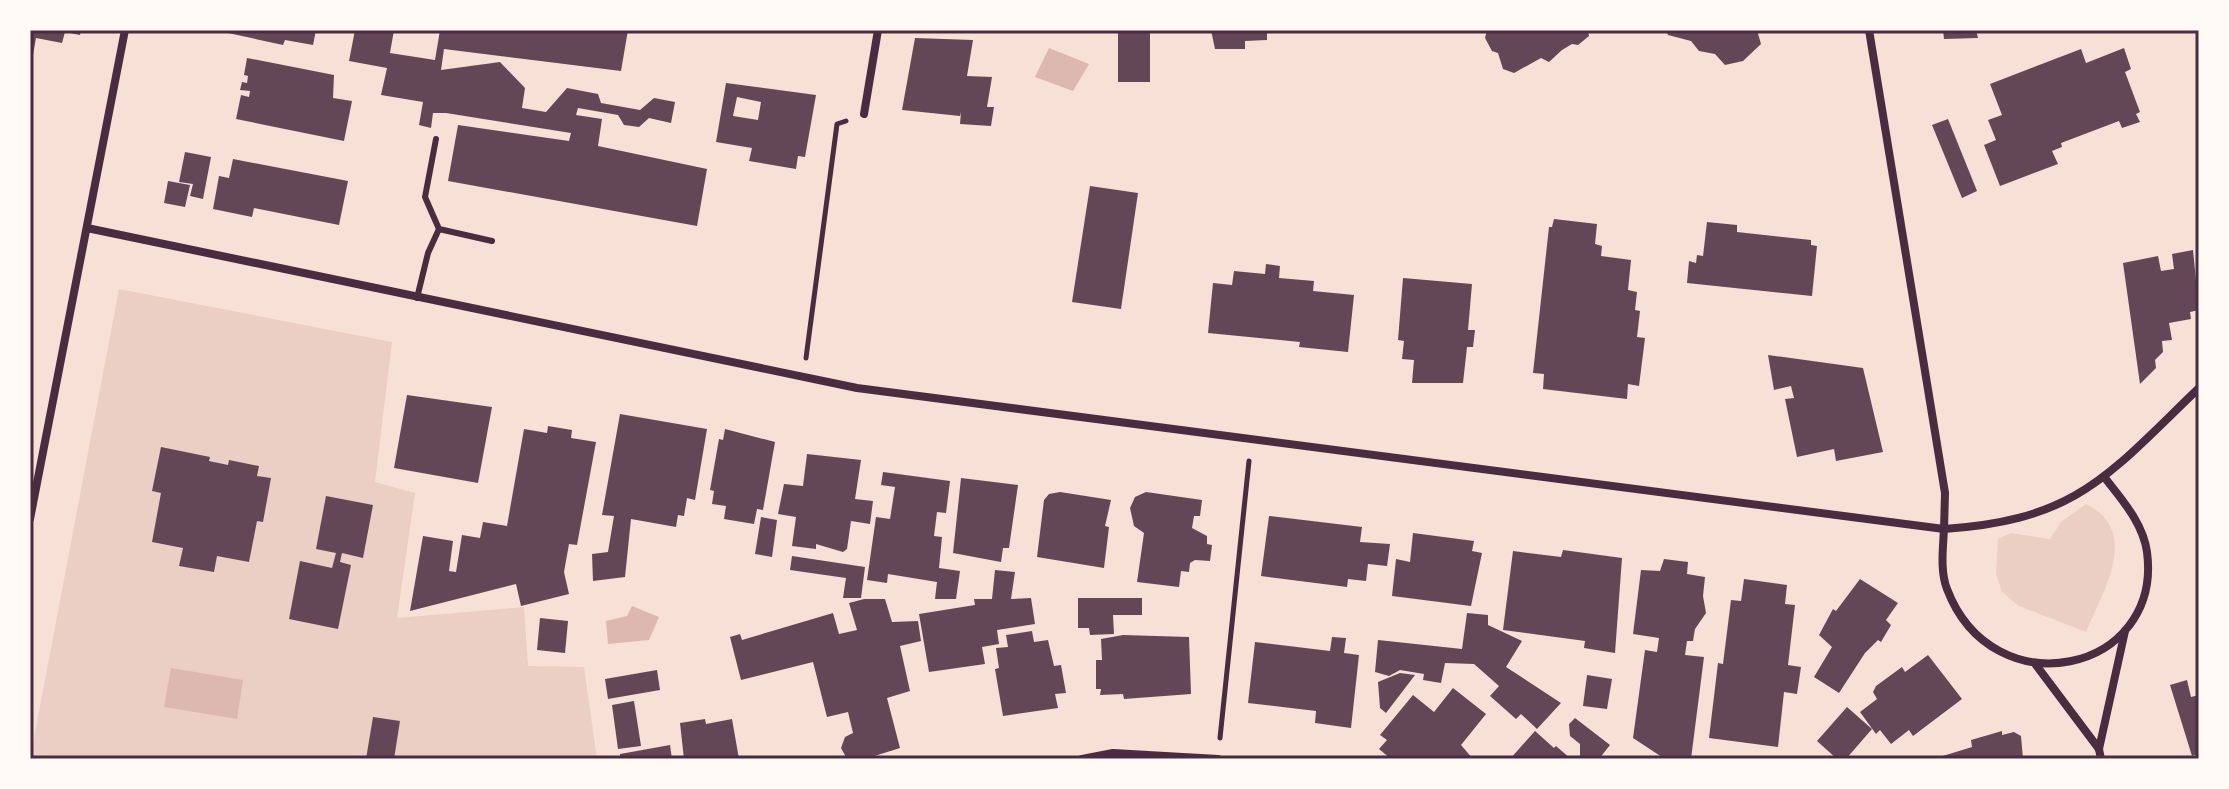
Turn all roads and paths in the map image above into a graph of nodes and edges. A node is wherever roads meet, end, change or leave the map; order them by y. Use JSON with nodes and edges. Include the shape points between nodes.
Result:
{"nodes":[{"id":1,"x":125,"y":30,"type":"edge"},
{"id":2,"x":878,"y":30,"type":"edge"},
{"id":3,"x":1869,"y":30,"type":"edge"},
{"id":4,"x":864,"y":114,"type":"joint"},
{"id":5,"x":436,"y":139,"type":"dead end"},
{"id":6,"x":87,"y":228,"type":"junction"},
{"id":7,"x":439,"y":229,"type":"junction"},
{"id":8,"x":492,"y":241,"type":"dead end"},
{"id":9,"x":417,"y":298,"type":"junction"},
{"id":10,"x":804,"y":379,"type":"junction"},
{"id":11,"x":2199,"y":388,"type":"edge"},
{"id":12,"x":1251,"y":439,"type":"junction"},
{"id":13,"x":2105,"y":478,"type":"junction"},
{"id":14,"x":30,"y":519,"type":"edge"},
{"id":15,"x":1944,"y":529,"type":"junction"},
{"id":16,"x":2125,"y":631,"type":"junction"},
{"id":17,"x":2036,"y":665,"type":"junction"},
{"id":18,"x":2099,"y":749,"type":"junction"},
{"id":19,"x":1082,"y":759,"type":"edge"},
{"id":20,"x":1218,"y":759,"type":"edge"},
{"id":21,"x":2101,"y":759,"type":"edge"}],
"edges":[{"from":1,"to":6,"type":"street"},
{"from":2,"to":4,"type":"street"},
{"from":3,"to":15,"type":"street","via":[[1945,493]]},
{"from":4,"to":10,"type":"path","via":[[837,124]]},
{"from":5,"to":7,"type":"lane","via":[[425,197]]},
{"from":6,"to":9,"type":"street"},
{"from":6,"to":14,"type":"street"},
{"from":7,"to":8,"type":"lane"},
{"from":7,"to":9,"type":"lane"},
{"from":9,"to":10,"type":"street"},
{"from":10,"to":12,"type":"street"},
{"from":11,"to":13,"type":"street"},
{"from":12,"to":15,"type":"street"},
{"from":12,"to":20,"type":"path"},
{"from":13,"to":15,"type":"street","via":[[2036,515],[1993,526]]},
{"from":13,"to":16,"type":"street","via":[[2137,523],[2147,551],[2146,584]]},
{"from":15,"to":17,"type":"street","via":[[1946,587],[1962,619],[1983,643]]},
{"from":16,"to":17,"type":"street","via":[[2097,652]]},
{"from":16,"to":18,"type":"street"},
{"from":17,"to":18,"type":"street"},
{"from":18,"to":21,"type":"street"},
{"from":19,"to":20,"type":"street","via":[[1113,753]]}]}
